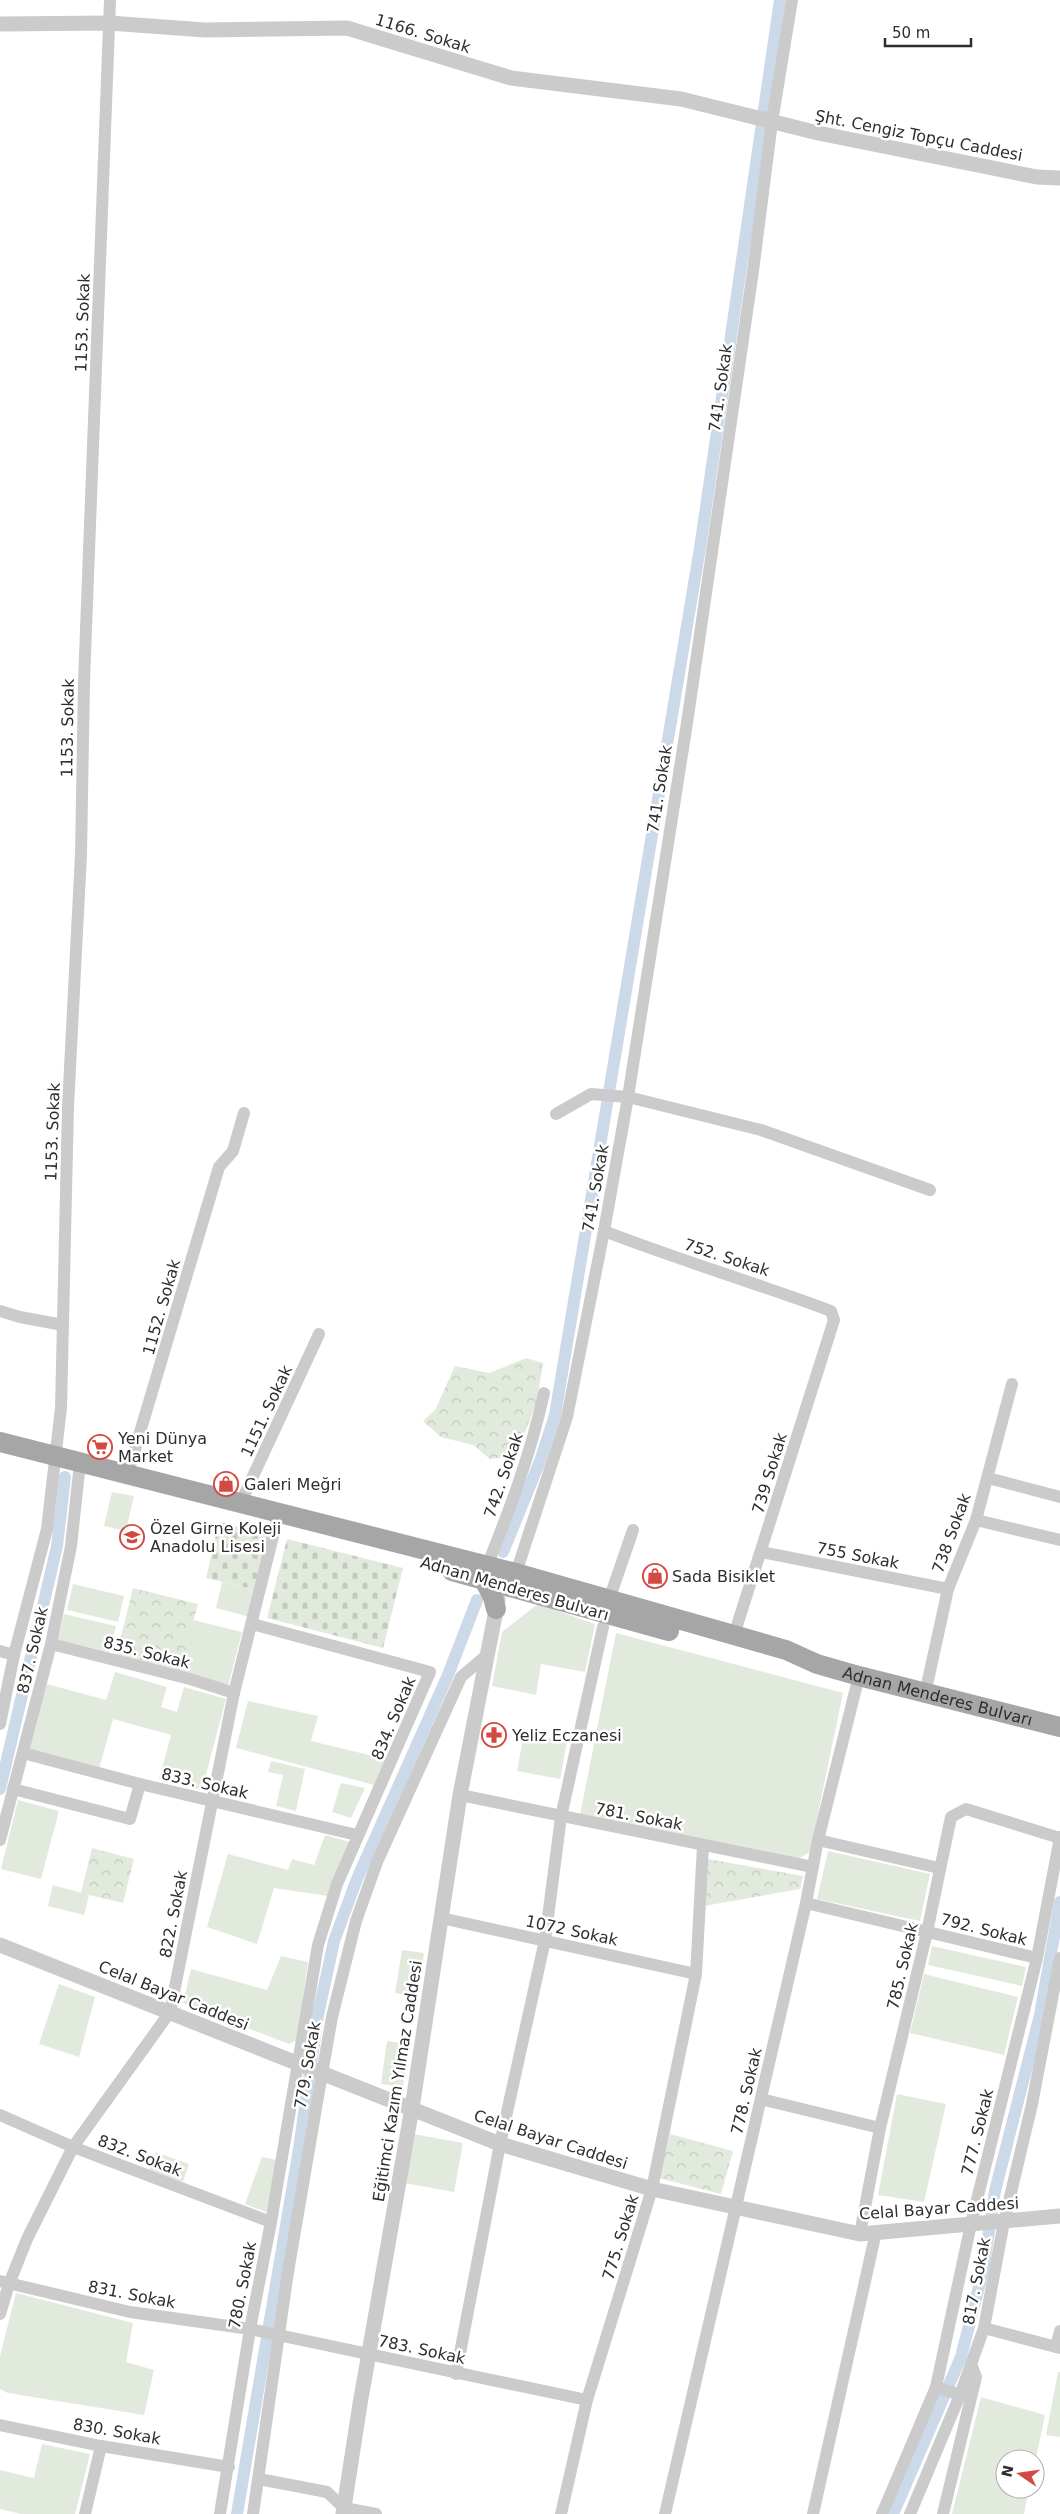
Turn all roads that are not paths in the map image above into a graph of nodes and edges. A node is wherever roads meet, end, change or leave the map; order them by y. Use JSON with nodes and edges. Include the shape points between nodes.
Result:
{"nodes":[{"id":1,"x":110,"y":0,"type":"edge"},
{"id":2,"x":792,"y":0,"type":"edge"},
{"id":3,"x":109,"y":23,"type":"junction"},
{"id":4,"x":0,"y":24,"type":"edge"},
{"id":5,"x":764,"y":120,"type":"junction"},
{"id":6,"x":1060,"y":178,"type":"edge"},
{"id":7,"x":628,"y":1098,"type":"junction"},
{"id":8,"x":244,"y":1112,"type":"dead end"},
{"id":9,"x":556,"y":1114,"type":"dead end"},
{"id":10,"x":930,"y":1190,"type":"dead end"},
{"id":11,"x":604,"y":1231,"type":"junction"},
{"id":12,"x":0,"y":1311,"type":"edge"},
{"id":13,"x":834,"y":1320,"type":"joint"},
{"id":14,"x":63,"y":1325,"type":"junction"},
{"id":15,"x":319,"y":1334,"type":"dead end"},
{"id":16,"x":1012,"y":1384,"type":"dead end"},
{"id":17,"x":544,"y":1393,"type":"dead end"},
{"id":18,"x":0,"y":1443,"type":"edge"},
{"id":19,"x":55,"y":1456,"type":"junction"},
{"id":20,"x":80,"y":1463,"type":"junction"},
{"id":21,"x":127,"y":1476,"type":"junction"},
{"id":22,"x":988,"y":1478,"type":"junction"},
{"id":23,"x":1060,"y":1497,"type":"edge"},
{"id":24,"x":216,"y":1498,"type":"junction"},
{"id":25,"x":242,"y":1502,"type":"junction"},
{"id":26,"x":278,"y":1517,"type":"junction"},
{"id":27,"x":976,"y":1520,"type":"junction"},
{"id":28,"x":634,"y":1530,"type":"dead end"},
{"id":29,"x":1060,"y":1540,"type":"edge"},
{"id":30,"x":761,"y":1552,"type":"junction"},
{"id":31,"x":501,"y":1578,"type":"junction"},
{"id":32,"x":948,"y":1589,"type":"junction"},
{"id":33,"x":609,"y":1600,"type":"junction"},
{"id":34,"x":496,"y":1609,"type":"joint"},
{"id":35,"x":252,"y":1624,"type":"junction"},
{"id":36,"x":603,"y":1627,"type":"dead end"},
{"id":37,"x":734,"y":1635,"type":"junction"},
{"id":38,"x":51,"y":1644,"type":"junction"},
{"id":39,"x":0,"y":1652,"type":"edge"},
{"id":40,"x":488,"y":1654,"type":"junction"},
{"id":41,"x":14,"y":1655,"type":"junction"},
{"id":42,"x":817,"y":1664,"type":"junction"},
{"id":43,"x":859,"y":1676,"type":"junction"},
{"id":44,"x":234,"y":1693,"type":"junction"},
{"id":45,"x":925,"y":1694,"type":"junction"},
{"id":46,"x":0,"y":1724,"type":"edge"},
{"id":47,"x":1060,"y":1727,"type":"edge"},
{"id":48,"x":23,"y":1753,"type":"junction"},
{"id":49,"x":140,"y":1784,"type":"junction"},
{"id":50,"x":13,"y":1789,"type":"junction"},
{"id":51,"x":460,"y":1795,"type":"junction"},
{"id":52,"x":213,"y":1801,"type":"junction"},
{"id":53,"x":560,"y":1817,"type":"junction"},
{"id":54,"x":358,"y":1835,"type":"junction"},
{"id":55,"x":1060,"y":1837,"type":"edge"},
{"id":56,"x":0,"y":1840,"type":"edge"},
{"id":57,"x":818,"y":1840,"type":"junction"},
{"id":58,"x":703,"y":1846,"type":"junction"},
{"id":59,"x":813,"y":1867,"type":"junction"},
{"id":60,"x":939,"y":1868,"type":"junction"},
{"id":61,"x":806,"y":1903,"type":"junction"},
{"id":62,"x":441,"y":1918,"type":"junction"},
{"id":63,"x":927,"y":1932,"type":"junction"},
{"id":64,"x":545,"y":1940,"type":"junction"},
{"id":65,"x":0,"y":1945,"type":"edge"},
{"id":66,"x":1037,"y":1958,"type":"junction"},
{"id":67,"x":1060,"y":1958,"type":"edge"},
{"id":68,"x":696,"y":1974,"type":"junction"},
{"id":69,"x":170,"y":2012,"type":"junction"},
{"id":70,"x":297,"y":2063,"type":"junction"},
{"id":71,"x":323,"y":2074,"type":"junction"},
{"id":72,"x":761,"y":2099,"type":"junction"},
{"id":73,"x":412,"y":2108,"type":"junction"},
{"id":74,"x":0,"y":2115,"type":"edge"},
{"id":75,"x":880,"y":2128,"type":"junction"},
{"id":76,"x":500,"y":2144,"type":"junction"},
{"id":77,"x":73,"y":2147,"type":"junction"},
{"id":78,"x":652,"y":2189,"type":"junction"},
{"id":79,"x":735,"y":2206,"type":"junction"},
{"id":80,"x":1060,"y":2216,"type":"edge"},
{"id":81,"x":271,"y":2222,"type":"junction"},
{"id":82,"x":1004,"y":2222,"type":"junction"},
{"id":83,"x":971,"y":2224,"type":"junction"},
{"id":84,"x":876,"y":2232,"type":"junction"},
{"id":85,"x":860,"y":2234,"type":"junction"},
{"id":86,"x":4,"y":2282,"type":"edge"},
{"id":87,"x":0,"y":2314,"type":"edge"},
{"id":88,"x":984,"y":2328,"type":"junction"},
{"id":89,"x":250,"y":2329,"type":"junction"},
{"id":90,"x":1060,"y":2331,"type":"edge"},
{"id":91,"x":279,"y":2336,"type":"junction"},
{"id":92,"x":1058,"y":2348,"type":"edge"},
{"id":93,"x":369,"y":2354,"type":"junction"},
{"id":94,"x":971,"y":2364,"type":"junction"},
{"id":95,"x":456,"y":2374,"type":"junction"},
{"id":96,"x":936,"y":2387,"type":"junction"},
{"id":97,"x":960,"y":2395,"type":"junction"},
{"id":98,"x":587,"y":2400,"type":"junction"},
{"id":99,"x":0,"y":2425,"type":"edge"},
{"id":100,"x":101,"y":2446,"type":"junction"},
{"id":101,"x":229,"y":2467,"type":"junction"},
{"id":102,"x":259,"y":2479,"type":"junction"},
{"id":103,"x":344,"y":2511,"type":"edge"},
{"id":104,"x":85,"y":2514,"type":"edge"},
{"id":105,"x":220,"y":2514,"type":"edge"},
{"id":106,"x":253,"y":2514,"type":"edge"},
{"id":107,"x":376,"y":2514,"type":"edge"},
{"id":108,"x":561,"y":2514,"type":"edge"},
{"id":109,"x":665,"y":2514,"type":"edge"},
{"id":110,"x":813,"y":2514,"type":"edge"},
{"id":111,"x":882,"y":2514,"type":"edge"},
{"id":112,"x":910,"y":2514,"type":"edge"},
{"id":113,"x":943,"y":2514,"type":"edge"}],
"edges":[{"from":1,"to":3,"type":"street","name":"1153. Sokak"},
{"from":2,"to":5,"type":"street","name":"741. Sokak"},
{"from":3,"to":4,"type":"street","name":"1166. Sokak"},
{"from":3,"to":5,"type":"street","name":"1166. Sokak","via":[[205,30],[347,28],[511,78],[681,99]]},
{"from":3,"to":14,"type":"street","name":"1153. Sokak","via":[[81,854],[68,1106]]},
{"from":5,"to":6,"type":"street","name":"Şht. Cengiz Topçu Caddesi","via":[[1037,177]]},
{"from":5,"to":7,"type":"street","name":"741. Sokak","via":[[749,300]]},
{"from":7,"to":9,"type":"street","via":[[591,1094]]},
{"from":7,"to":10,"type":"street","via":[[761,1130]]},
{"from":7,"to":11,"type":"street","name":"741. Sokak"},
{"from":8,"to":21,"type":"street","name":"1152. Sokak","via":[[233,1151],[219,1167]]},
{"from":11,"to":13,"type":"street","name":"752. Sokak","via":[[831,1311]]},
{"from":11,"to":31,"type":"street","name":"741. Sokak","via":[[567,1417],[534,1515]]},
{"from":12,"to":14,"type":"street"},
{"from":13,"to":30,"type":"street","name":"739 Sokak"},
{"from":14,"to":19,"type":"street","name":"1153. Sokak","via":[[61,1408]]},
{"from":15,"to":25,"type":"street","name":"1151. Sokak"},
{"from":16,"to":22,"type":"street","name":"738 Sokak"},
{"from":17,"to":31,"type":"street","name":"742. Sokak","via":[[534,1436],[511,1505]]},
{"from":18,"to":19,"type":"main road","name":"Adnan Menderes Bulvarı"},
{"from":19,"to":20,"type":"main road","name":"Adnan Menderes Bulvarı"},
{"from":19,"to":41,"type":"street","name":"837. Sokak","via":[[47,1529]]},
{"from":20,"to":21,"type":"main road","name":"Adnan Menderes Bulvarı"},
{"from":20,"to":38,"type":"street","name":"837. Sokak","via":[[71,1546]]},
{"from":21,"to":24,"type":"main road","name":"Adnan Menderes Bulvarı"},
{"from":22,"to":23,"type":"street"},
{"from":22,"to":27,"type":"street","name":"738 Sokak"},
{"from":24,"to":25,"type":"main road","name":"Adnan Menderes Bulvarı"},
{"from":24,"to":26,"type":"main road","name":"Adnan Menderes Bulvarı"},
{"from":25,"to":26,"type":"main road","name":"Adnan Menderes Bulvarı"},
{"from":26,"to":31,"type":"main road","name":"Adnan Menderes Bulvarı"},
{"from":26,"to":35,"type":"street","name":"822. Sokak"},
{"from":27,"to":29,"type":"street"},
{"from":27,"to":32,"type":"street","name":"738 Sokak"},
{"from":28,"to":33,"type":"street"},
{"from":30,"to":32,"type":"street","name":"755 Sokak"},
{"from":30,"to":37,"type":"street","name":"739 Sokak"},
{"from":31,"to":33,"type":"main road","name":"Adnan Menderes Bulvarı"},
{"from":31,"to":34,"type":"main road","via":[[493,1597]]},
{"from":31,"to":40,"type":"street","name":"Eğitimci Kazım Yılmaz Caddesi"},
{"from":31,"to":42,"type":"main road","name":"Adnan Menderes Bulvarı","via":[[784,1661]]},
{"from":32,"to":45,"type":"street","name":"738 Sokak"},
{"from":33,"to":37,"type":"main road","name":"Adnan Menderes Bulvarı"},
{"from":34,"to":40,"type":"street","name":"Eğitimci Kazım Yılmaz Caddesi"},
{"from":35,"to":44,"type":"street","name":"822. Sokak"},
{"from":35,"to":54,"type":"street","name":"834. Sokak","via":[[430,1672]]},
{"from":36,"to":53,"type":"street"},
{"from":37,"to":42,"type":"main road","name":"Adnan Menderes Bulvarı","via":[[786,1650]]},
{"from":38,"to":44,"type":"street","name":"835. Sokak"},
{"from":38,"to":48,"type":"street","name":"837. Sokak"},
{"from":39,"to":41,"type":"street"},
{"from":40,"to":51,"type":"street","name":"Eğitimci Kazım Yılmaz Caddesi"},
{"from":40,"to":71,"type":"street","name":"779. Sokak","via":[[461,1677],[377,1862],[356,1921],[332,2017]]},
{"from":41,"to":46,"type":"street","name":"837. Sokak"},
{"from":42,"to":43,"type":"main road","name":"Adnan Menderes Bulvarı"},
{"from":43,"to":45,"type":"main road","name":"Adnan Menderes Bulvarı"},
{"from":43,"to":57,"type":"street","name":"778. Sokak"},
{"from":44,"to":52,"type":"street","name":"822. Sokak"},
{"from":45,"to":47,"type":"main road","name":"Adnan Menderes Bulvarı"},
{"from":48,"to":49,"type":"street"},
{"from":48,"to":50,"type":"street","name":"837. Sokak"},
{"from":49,"to":50,"type":"street","name":"833. Sokak","via":[[130,1819]]},
{"from":49,"to":52,"type":"street","name":"833. Sokak"},
{"from":50,"to":56,"type":"street","name":"837. Sokak"},
{"from":51,"to":53,"type":"street","name":"781. Sokak"},
{"from":51,"to":62,"type":"street","name":"Eğitimci Kazım Yılmaz Caddesi"},
{"from":52,"to":54,"type":"street","name":"833. Sokak"},
{"from":52,"to":69,"type":"street","name":"822. Sokak"},
{"from":53,"to":58,"type":"street","name":"781. Sokak"},
{"from":53,"to":64,"type":"street"},
{"from":54,"to":70,"type":"street","name":"780. Sokak","via":[[322,1928]]},
{"from":55,"to":60,"type":"street","name":"785. Sokak","via":[[966,1809],[951,1817]]},
{"from":55,"to":66,"type":"street","name":"777. Sokak"},
{"from":57,"to":59,"type":"street","name":"778. Sokak"},
{"from":57,"to":60,"type":"street"},
{"from":58,"to":59,"type":"street","name":"781. Sokak"},
{"from":58,"to":68,"type":"street","name":"775. Sokak"},
{"from":59,"to":61,"type":"street","name":"778. Sokak"},
{"from":60,"to":63,"type":"street","name":"785. Sokak"},
{"from":61,"to":63,"type":"street","name":"792. Sokak"},
{"from":61,"to":72,"type":"street","name":"778. Sokak"},
{"from":62,"to":64,"type":"street","name":"1072 Sokak"},
{"from":62,"to":73,"type":"street","name":"Eğitimci Kazım Yılmaz Caddesi"},
{"from":63,"to":66,"type":"street","name":"792. Sokak"},
{"from":63,"to":75,"type":"street","name":"785. Sokak"},
{"from":64,"to":68,"type":"street","name":"1072 Sokak"},
{"from":64,"to":76,"type":"street"},
{"from":65,"to":69,"type":"street","name":"Celal Bayar Caddesi"},
{"from":66,"to":83,"type":"street","name":"777. Sokak"},
{"from":67,"to":82,"type":"street","name":"817. Sokak","via":[[1032,2104]]},
{"from":68,"to":78,"type":"street","name":"775. Sokak"},
{"from":69,"to":70,"type":"street","name":"Celal Bayar Caddesi"},
{"from":69,"to":77,"type":"street","name":"822. Sokak"},
{"from":70,"to":71,"type":"street","name":"Celal Bayar Caddesi"},
{"from":70,"to":81,"type":"street","name":"780. Sokak"},
{"from":71,"to":73,"type":"street","name":"Celal Bayar Caddesi"},
{"from":71,"to":91,"type":"street","name":"779. Sokak"},
{"from":72,"to":75,"type":"street"},
{"from":72,"to":79,"type":"street","name":"778. Sokak"},
{"from":73,"to":76,"type":"street","name":"Celal Bayar Caddesi"},
{"from":73,"to":93,"type":"street","name":"Eğitimci Kazım Yılmaz Caddesi"},
{"from":74,"to":77,"type":"street","name":"832. Sokak"},
{"from":75,"to":85,"type":"street","name":"785. Sokak"},
{"from":76,"to":78,"type":"street","name":"Celal Bayar Caddesi"},
{"from":76,"to":95,"type":"street"},
{"from":77,"to":81,"type":"street","name":"832. Sokak"},
{"from":77,"to":86,"type":"street","name":"822. Sokak"},
{"from":78,"to":79,"type":"street","name":"Celal Bayar Caddesi"},
{"from":78,"to":98,"type":"street","name":"775. Sokak"},
{"from":79,"to":85,"type":"street","name":"Celal Bayar Caddesi"},
{"from":79,"to":109,"type":"street","name":"778. Sokak"},
{"from":80,"to":82,"type":"street","name":"Celal Bayar Caddesi"},
{"from":81,"to":89,"type":"street","name":"780. Sokak"},
{"from":82,"to":83,"type":"street","name":"Celal Bayar Caddesi"},
{"from":82,"to":88,"type":"street","name":"817. Sokak"},
{"from":83,"to":84,"type":"street","name":"Celal Bayar Caddesi"},
{"from":83,"to":96,"type":"street","name":"777. Sokak"},
{"from":84,"to":85,"type":"street","name":"Celal Bayar Caddesi"},
{"from":84,"to":110,"type":"street"},
{"from":86,"to":87,"type":"street","name":"822. Sokak"},
{"from":86,"to":89,"type":"street","name":"831. Sokak","via":[[130,2312]]},
{"from":88,"to":92,"type":"street"},
{"from":88,"to":94,"type":"street","name":"817. Sokak"},
{"from":89,"to":91,"type":"street","name":"783. Sokak"},
{"from":89,"to":101,"type":"street","name":"780. Sokak"},
{"from":90,"to":92,"type":"street"},
{"from":91,"to":93,"type":"street","name":"783. Sokak"},
{"from":91,"to":102,"type":"street","name":"779. Sokak"},
{"from":93,"to":95,"type":"street","name":"783. Sokak"},
{"from":93,"to":103,"type":"street","name":"Eğitimci Kazım Yılmaz Caddesi"},
{"from":94,"to":97,"type":"street","name":"817. Sokak"},
{"from":94,"to":113,"type":"street","via":[[976,2377]]},
{"from":95,"to":98,"type":"street","name":"783. Sokak"},
{"from":96,"to":97,"type":"street"},
{"from":96,"to":111,"type":"street","name":"777. Sokak"},
{"from":97,"to":112,"type":"street","name":"817. Sokak"},
{"from":98,"to":108,"type":"street","name":"775. Sokak"},
{"from":99,"to":100,"type":"street","name":"830. Sokak"},
{"from":100,"to":101,"type":"street","name":"830. Sokak"},
{"from":100,"to":104,"type":"street"},
{"from":101,"to":105,"type":"street","name":"780. Sokak"},
{"from":102,"to":103,"type":"street","via":[[328,2492]]},
{"from":102,"to":106,"type":"street","name":"779. Sokak"},
{"from":103,"to":107,"type":"street"}]}
